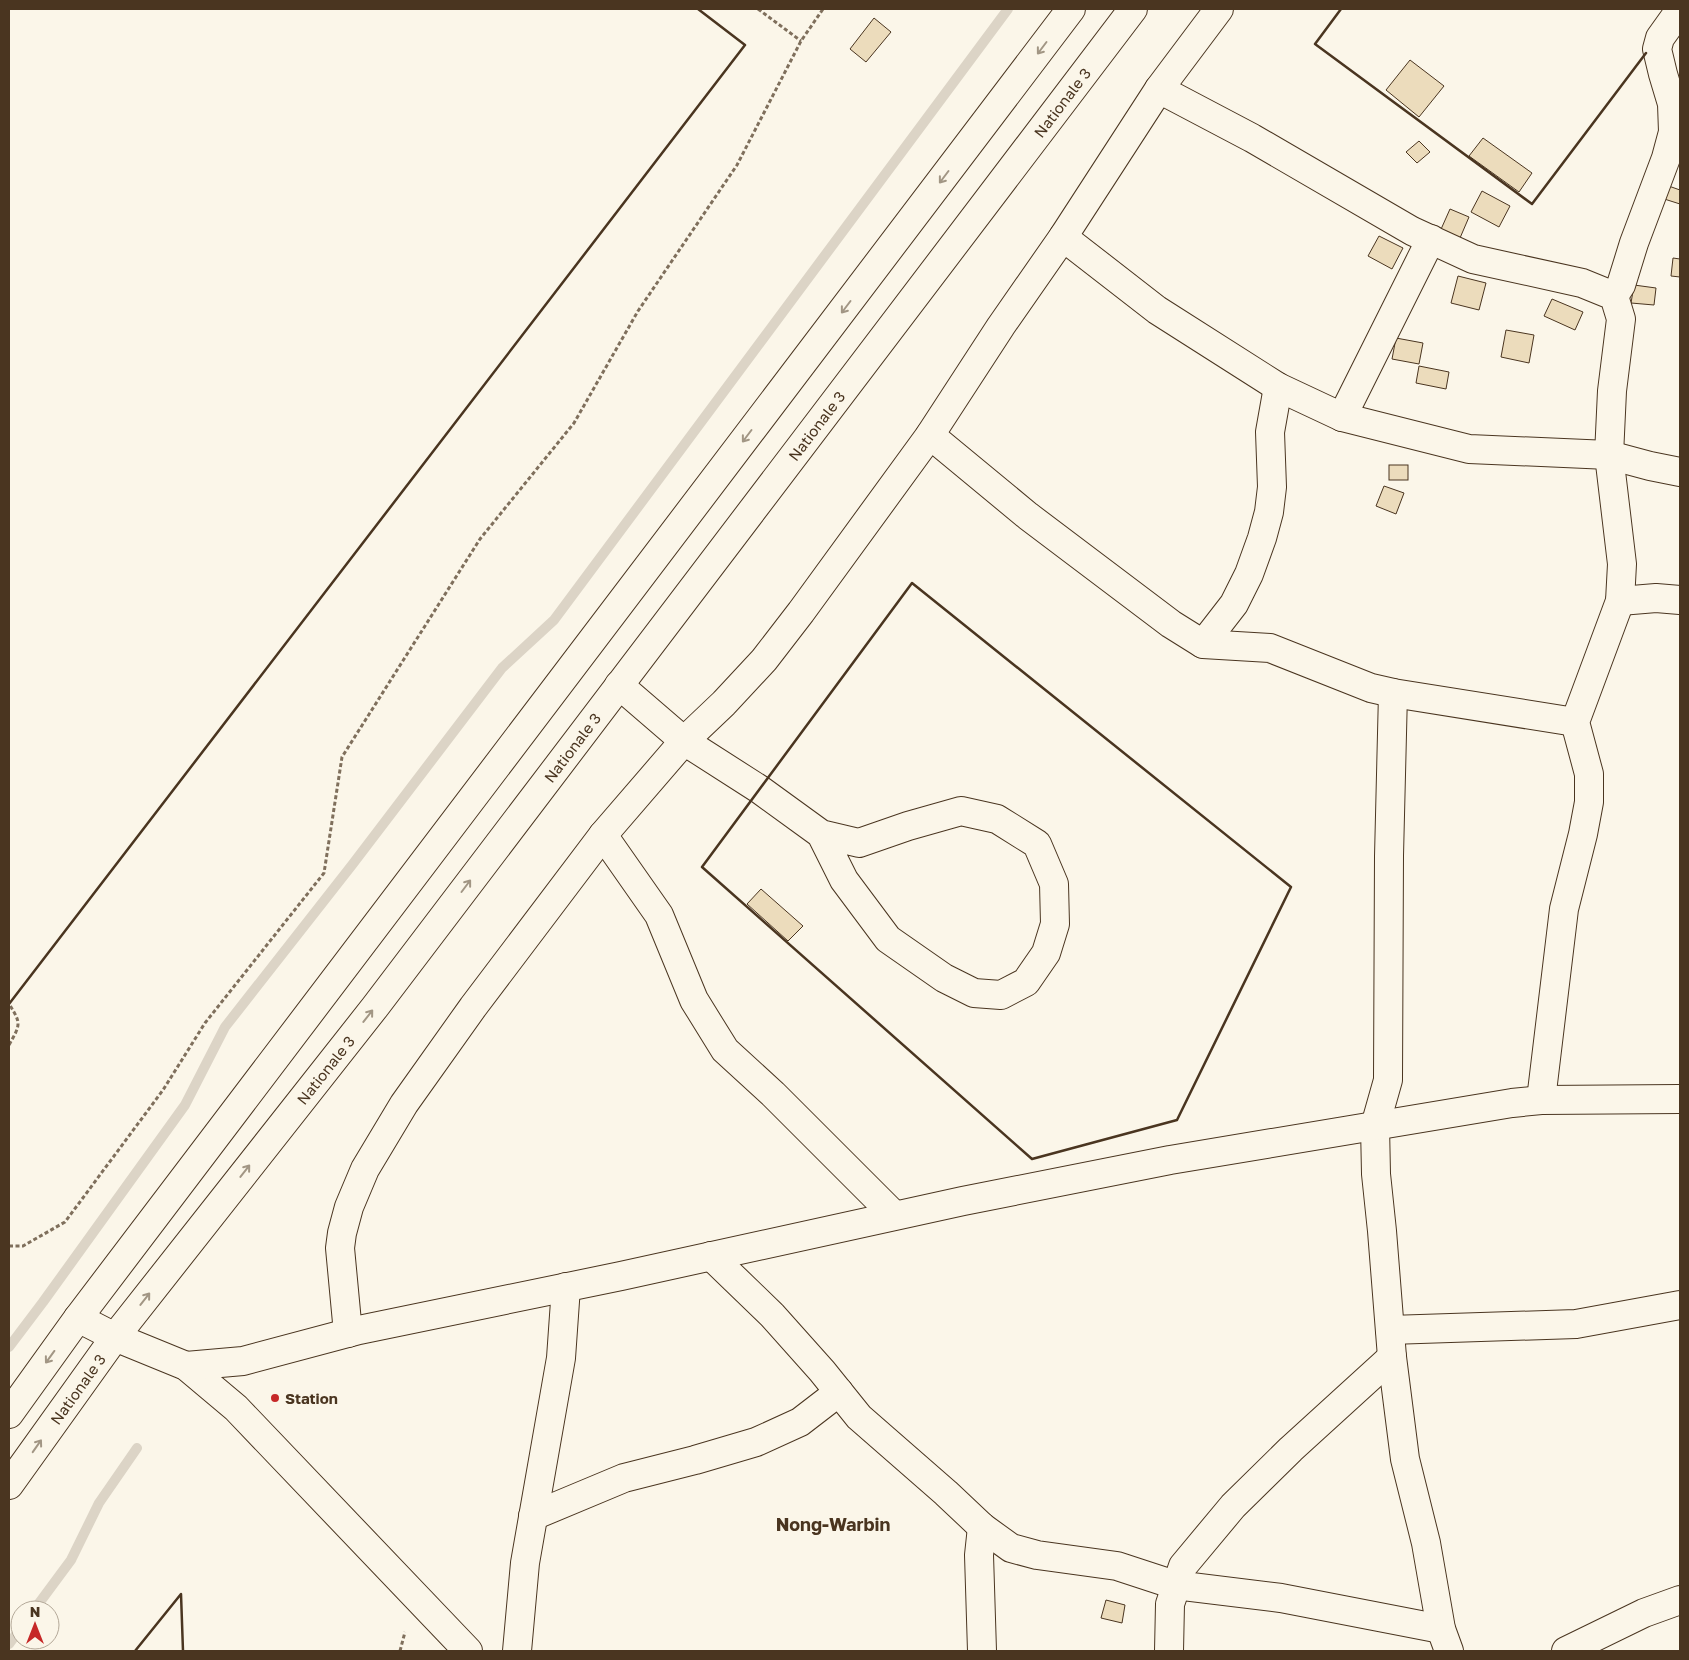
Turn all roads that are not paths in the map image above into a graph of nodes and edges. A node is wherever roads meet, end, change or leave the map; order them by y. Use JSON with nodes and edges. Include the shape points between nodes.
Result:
{"nodes":[{"id":1,"x":1072,"y":9,"type":"edge"},
{"id":2,"x":1133,"y":9,"type":"edge"},
{"id":3,"x":1219,"y":9,"type":"edge"},
{"id":4,"x":1680,"y":10,"type":"edge"},
{"id":5,"x":1160,"y":89,"type":"junction"},
{"id":6,"x":1673,"y":161,"type":"edge"},
{"id":7,"x":1063,"y":237,"type":"junction"},
{"id":8,"x":1431,"y":239,"type":"junction"},
{"id":9,"x":1614,"y":296,"type":"junction"},
{"id":10,"x":1278,"y":387,"type":"junction"},
{"id":11,"x":1342,"y":417,"type":"junction"},
{"id":12,"x":930,"y":435,"type":"junction"},
{"id":13,"x":1609,"y":455,"type":"junction"},
{"id":14,"x":1680,"y":472,"type":"edge"},
{"id":15,"x":1680,"y":600,"type":"edge"},
{"id":16,"x":1620,"y":601,"type":"junction"},
{"id":17,"x":1202,"y":644,"type":"junction"},
{"id":18,"x":619,"y":685,"type":"junction"},
{"id":19,"x":1394,"y":694,"type":"junction"},
{"id":20,"x":1575,"y":722,"type":"junction"},
{"id":21,"x":684,"y":741,"type":"junction"},
{"id":22,"x":821,"y":834,"type":"junction"},
{"id":23,"x":603,"y":835,"type":"junction"},
{"id":24,"x":1680,"y":1099,"type":"edge"},
{"id":25,"x":1541,"y":1100,"type":"junction"},
{"id":26,"x":1375,"y":1126,"type":"junction"},
{"id":27,"x":894,"y":1215,"type":"junction"},
{"id":28,"x":711,"y":1256,"type":"junction"},
{"id":29,"x":566,"y":1287,"type":"junction"},
{"id":30,"x":1680,"y":1305,"type":"edge"},
{"id":31,"x":78,"y":1318,"type":"junction"},
{"id":32,"x":1390,"y":1330,"type":"junction"},
{"id":33,"x":348,"y":1333,"type":"junction"},
{"id":34,"x":115,"y":1337,"type":"junction"},
{"id":35,"x":1392,"y":1357,"type":"junction"},
{"id":36,"x":186,"y":1366,"type":"junction"},
{"id":37,"x":839,"y":1392,"type":"junction"},
{"id":38,"x":9,"y":1414,"type":"edge"},
{"id":39,"x":9,"y":1486,"type":"edge"},
{"id":40,"x":533,"y":1516,"type":"junction"},
{"id":41,"x":982,"y":1526,"type":"junction"},
{"id":42,"x":1175,"y":1585,"type":"junction"},
{"id":43,"x":1680,"y":1600,"type":"edge"},
{"id":44,"x":1445,"y":1640,"type":"edge"},
{"id":45,"x":468,"y":1651,"type":"edge"},
{"id":46,"x":516,"y":1651,"type":"edge"},
{"id":47,"x":982,"y":1651,"type":"edge"},
{"id":48,"x":1168,"y":1651,"type":"edge"},
{"id":49,"x":1566,"y":1651,"type":"edge"}],
"edges":[{"from":1,"to":31,"type":"street","one_way":true},
{"from":2,"to":18,"type":"street","name":"Nationale 3"},
{"from":3,"to":5,"type":"street"},
{"from":4,"to":6,"type":"street","via":[[1660,38],[1658,49],[1672,104]]},
{"from":5,"to":7,"type":"street"},
{"from":5,"to":8,"type":"street"},
{"from":6,"to":9,"type":"street","via":[[1634,243],[1621,285]]},
{"from":7,"to":10,"type":"street","via":[[1157,310]]},
{"from":7,"to":12,"type":"street"},
{"from":8,"to":9,"type":"street","via":[[1473,259],[1582,283]]},
{"from":8,"to":11,"type":"street"},
{"from":9,"to":13,"type":"street","via":[[1621,319],[1612,391]]},
{"from":10,"to":11,"type":"street"},
{"from":10,"to":17,"type":"street","via":[[1270,432],[1272,487],[1262,538],[1234,604]]},
{"from":11,"to":13,"type":"street","via":[[1469,449]]},
{"from":12,"to":17,"type":"street","via":[[1028,516]]},
{"from":12,"to":21,"type":"street","via":[[764,660]]},
{"from":13,"to":14,"type":"street"},
{"from":13,"to":16,"type":"street","via":[[1622,564]]},
{"from":15,"to":16,"type":"street"},
{"from":16,"to":20,"type":"street"},
{"from":17,"to":19,"type":"street","via":[[1270,648]]},
{"from":18,"to":21,"type":"street"},
{"from":34,"to":18,"type":"street","name":"Nationale 3","one_way":true,"via":[[375,1006]]},
{"from":19,"to":20,"type":"street"},
{"from":19,"to":26,"type":"street","via":[[1388,1080]]},
{"from":20,"to":25,"type":"street","via":[[1589,774],[1590,802],[1564,908]]},
{"from":21,"to":22,"type":"street","via":[[760,789]]},
{"from":21,"to":23,"type":"street"},
{"from":22,"to":22,"type":"street","via":[[844,880],[888,938],[944,978],[974,993],[1001,995],[1026,982],[1046,954],[1055,924],[1054,884],[1036,844],[997,819],[961,811],[859,843]]},
{"from":23,"to":27,"type":"street","via":[[659,915],[694,1000],[726,1050]]},
{"from":23,"to":33,"type":"street","via":[[467,1015],[404,1104],[365,1169],[349,1207],[340,1248]]},
{"from":24,"to":25,"type":"street"},
{"from":25,"to":26,"type":"street"},
{"from":26,"to":27,"type":"street","via":[[1170,1160]]},
{"from":26,"to":32,"type":"street","via":[[1378,1205]]},
{"from":27,"to":28,"type":"street"},
{"from":28,"to":29,"type":"street"},
{"from":28,"to":37,"type":"street","via":[[772,1315]]},
{"from":29,"to":33,"type":"street"},
{"from":29,"to":40,"type":"street","via":[[561,1358]]},
{"from":30,"to":32,"type":"street","via":[[1576,1324]]},
{"from":31,"to":34,"type":"street"},
{"from":31,"to":38,"type":"street","one_way":true},
{"from":32,"to":35,"type":"street"},
{"from":33,"to":36,"type":"street","via":[[243,1360]]},
{"from":34,"to":36,"type":"street"},
{"from":39,"to":34,"type":"street","name":"Nationale 3","one_way":true},
{"from":35,"to":42,"type":"street","via":[[1232,1506],[1183,1566]]},
{"from":35,"to":44,"type":"street","via":[[1405,1459]]},
{"from":36,"to":45,"type":"street","via":[[236,1408]]},
{"from":37,"to":40,"type":"street","via":[[800,1422],[756,1442],[624,1478]]},
{"from":37,"to":41,"type":"street","via":[[859,1417]]},
{"from":40,"to":46,"type":"street"},
{"from":41,"to":42,"type":"street","via":[[1011,1548],[1037,1555],[1117,1566]]},
{"from":41,"to":47,"type":"street","via":[[979,1555]]},
{"from":42,"to":44,"type":"street","via":[[1281,1598]]},
{"from":42,"to":48,"type":"street","via":[[1170,1604]]},
{"from":43,"to":49,"type":"street","via":[[1644,1613]]}]}
